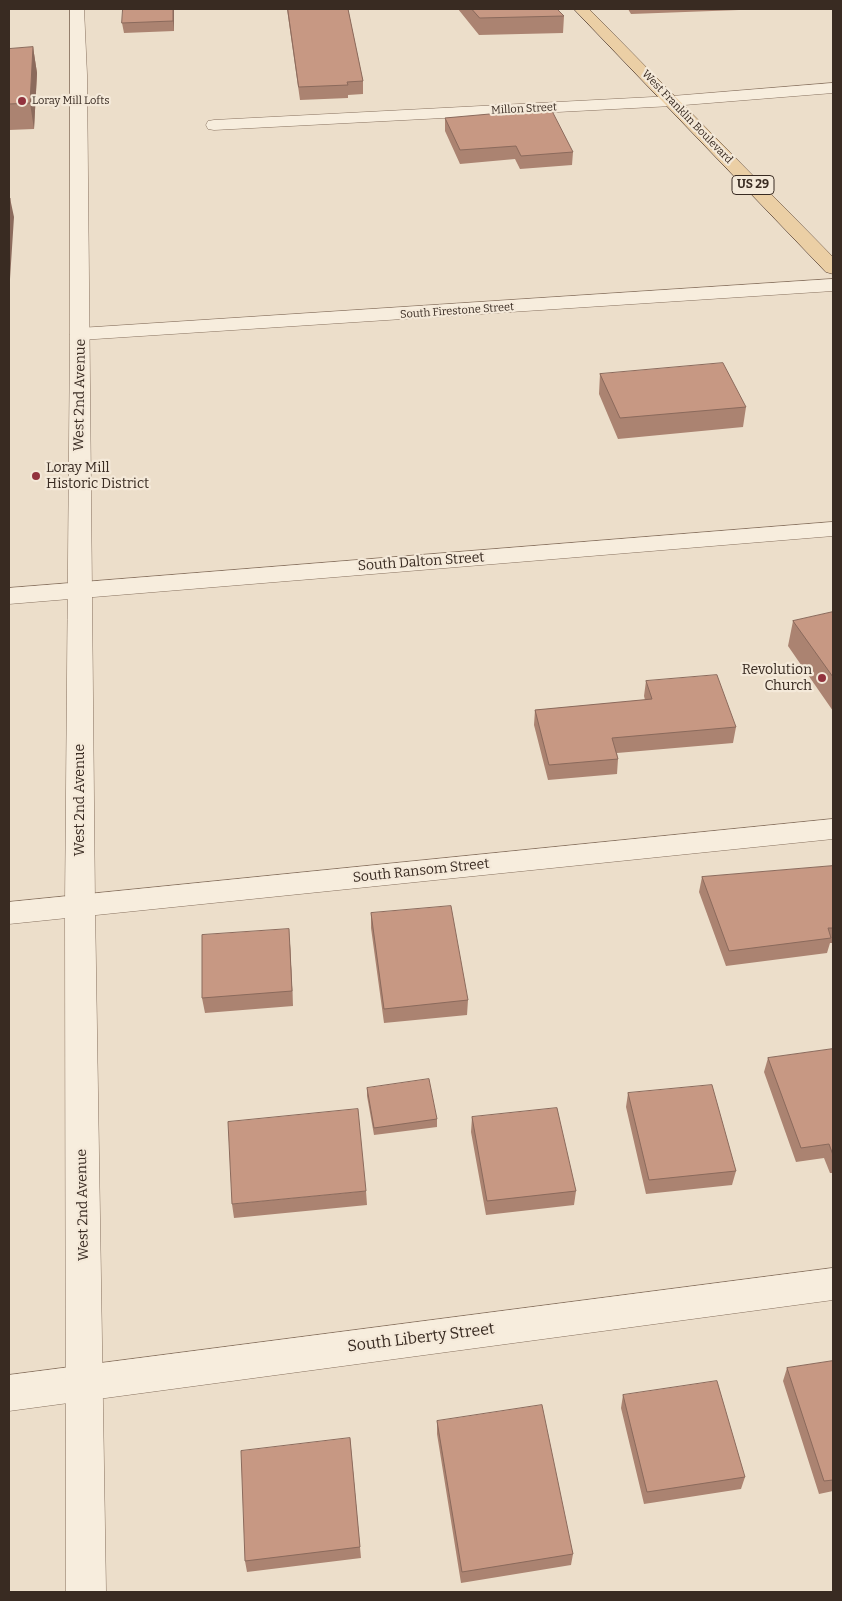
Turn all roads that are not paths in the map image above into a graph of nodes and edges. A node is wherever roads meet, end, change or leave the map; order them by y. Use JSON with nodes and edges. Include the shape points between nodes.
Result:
{"nodes":[{"id":1,"x":77,"y":9,"type":"edge"},
{"id":2,"x":581,"y":9,"type":"edge"},
{"id":3,"x":833,"y":88,"type":"edge"},
{"id":4,"x":672,"y":101,"type":"junction"},
{"id":5,"x":214,"y":125,"type":"dead end"},
{"id":6,"x":833,"y":268,"type":"edge"},
{"id":7,"x":833,"y":285,"type":"edge"},
{"id":8,"x":80,"y":334,"type":"junction"},
{"id":9,"x":833,"y":529,"type":"edge"},
{"id":10,"x":79,"y":590,"type":"junction"},
{"id":11,"x":9,"y":596,"type":"edge"},
{"id":12,"x":833,"y":828,"type":"edge"},
{"id":13,"x":80,"y":906,"type":"junction"},
{"id":14,"x":9,"y":913,"type":"edge"},
{"id":15,"x":833,"y":1284,"type":"edge"},
{"id":16,"x":85,"y":1382,"type":"junction"},
{"id":17,"x":9,"y":1393,"type":"edge"},
{"id":18,"x":86,"y":1592,"type":"edge"}],
"edges":[{"from":1,"to":8,"type":"street","name":"West 2nd Avenue"},
{"from":2,"to":4,"type":"main road","name":"West Franklin Boulevard","number":"US 29"},
{"from":3,"to":4,"type":"street","name":"Millon Street"},
{"from":4,"to":5,"type":"street","name":"Millon Street"},
{"from":4,"to":6,"type":"main road","name":"West Franklin Boulevard","number":"US 29"},
{"from":7,"to":8,"type":"street","name":"South Firestone Street"},
{"from":8,"to":10,"type":"street","name":"West 2nd Avenue"},
{"from":9,"to":10,"type":"street","name":"South Dalton Street"},
{"from":10,"to":11,"type":"street","name":"South Dalton Street"},
{"from":10,"to":13,"type":"street","name":"West 2nd Avenue"},
{"from":12,"to":13,"type":"street","name":"South Ransom Street"},
{"from":13,"to":14,"type":"street","name":"South Ransom Street"},
{"from":13,"to":16,"type":"street","name":"West 2nd Avenue"},
{"from":15,"to":16,"type":"street","name":"South Liberty Street"},
{"from":16,"to":17,"type":"street","name":"South Liberty Street"},
{"from":16,"to":18,"type":"street","name":"West 2nd Avenue"}]}
